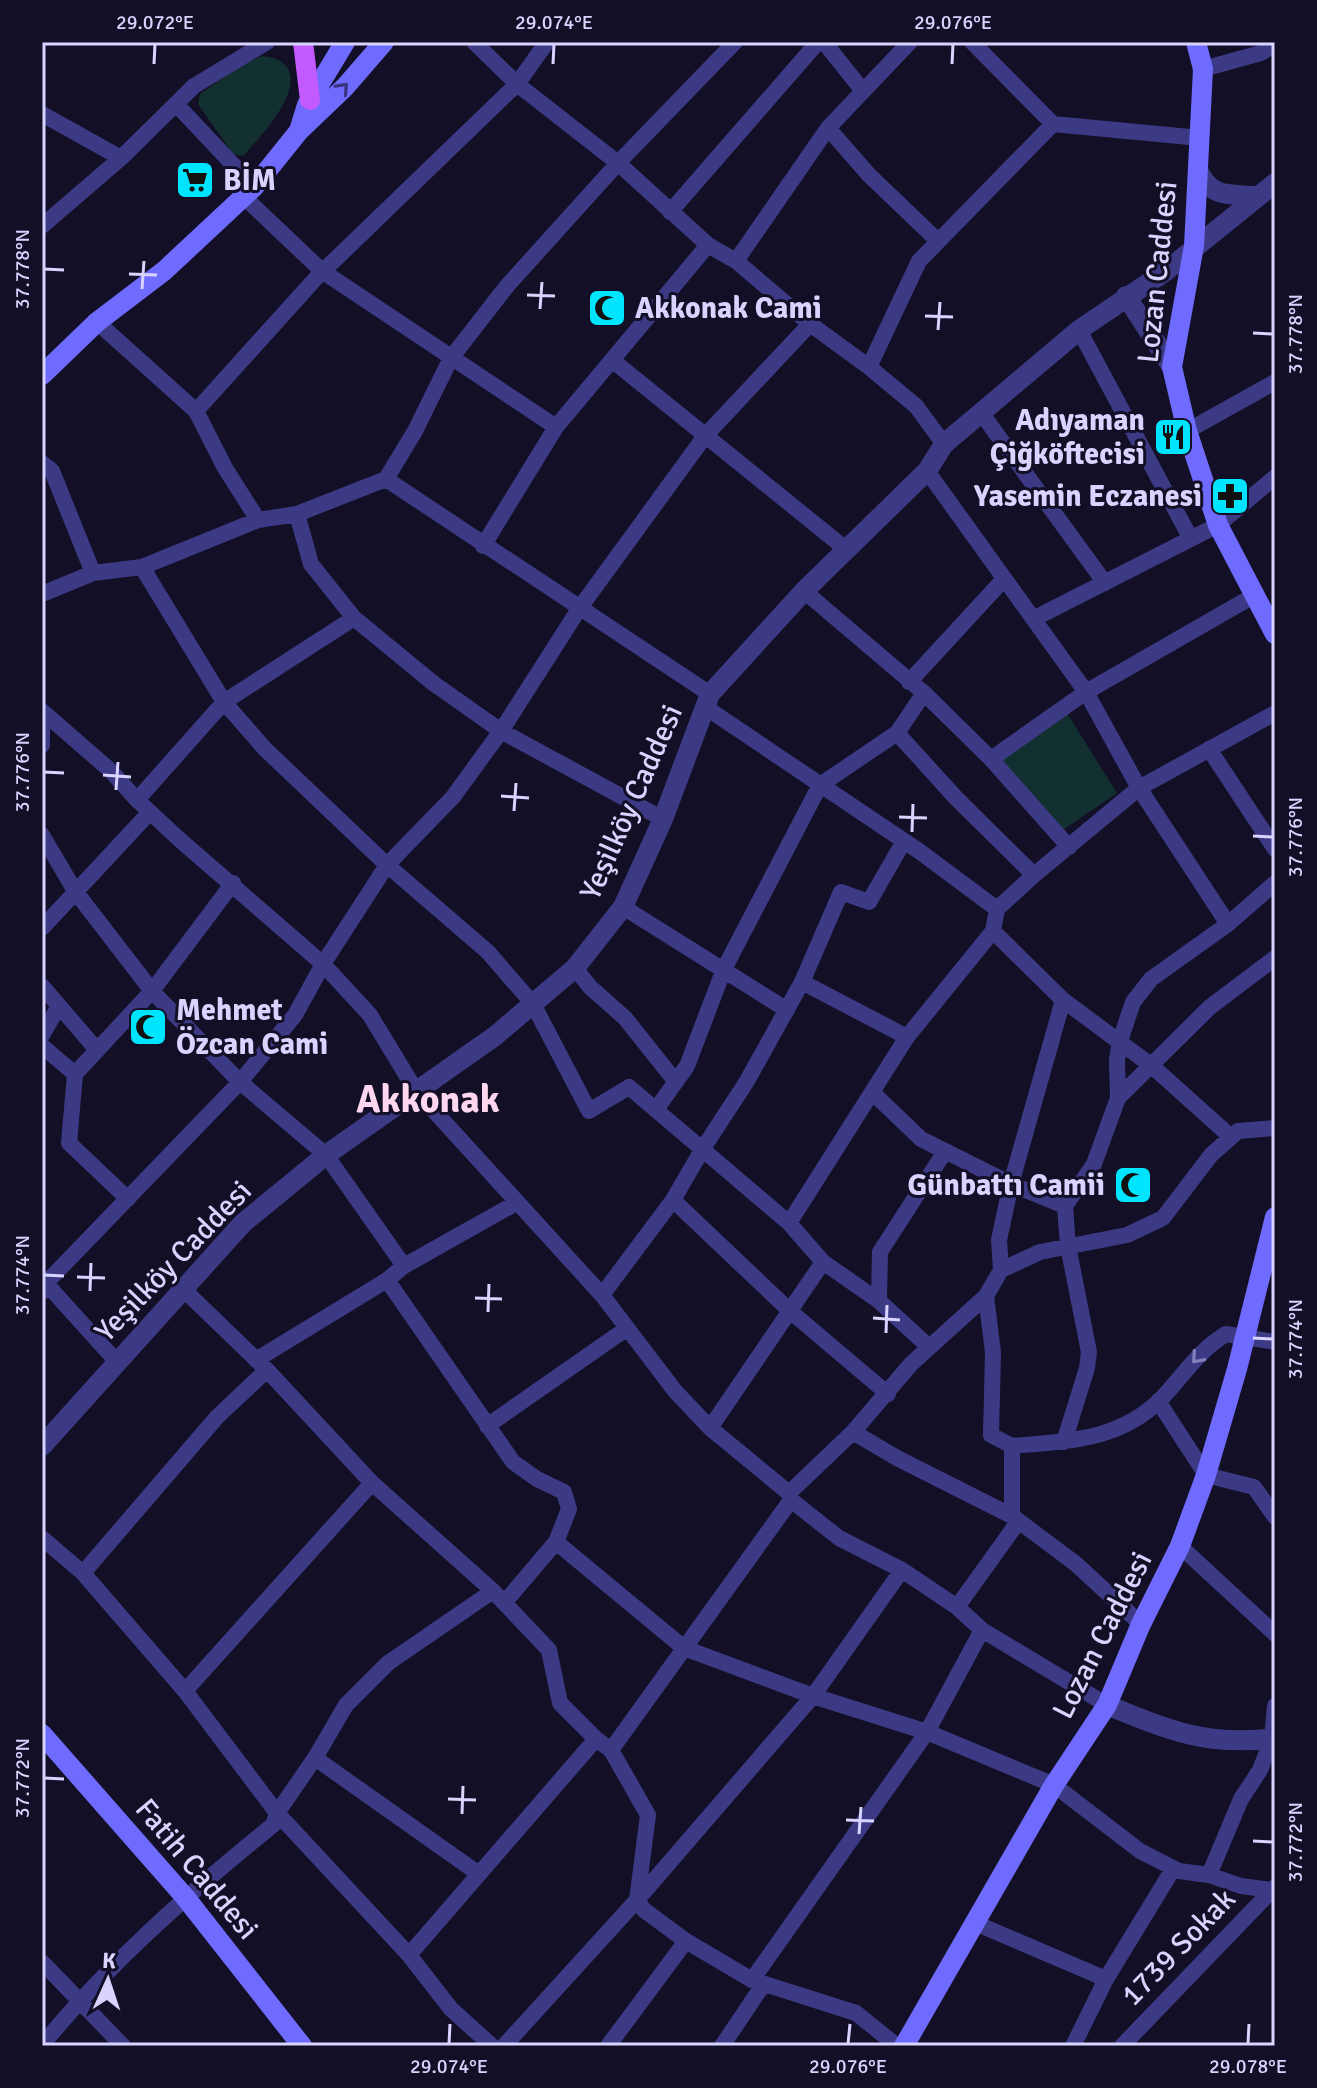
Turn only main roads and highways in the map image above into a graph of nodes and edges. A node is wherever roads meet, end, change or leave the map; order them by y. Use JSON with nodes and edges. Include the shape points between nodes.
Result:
{"nodes":[{"id":1,"x":303,"y":42,"type":"edge"},
{"id":2,"x":345,"y":42,"type":"edge"},
{"id":3,"x":384,"y":42,"type":"edge"},
{"id":4,"x":1196,"y":42,"type":"edge"},
{"id":5,"x":310,"y":100,"type":"junction"},
{"id":6,"x":299,"y":131,"type":"junction"},
{"id":7,"x":46,"y":366,"type":"edge"},
{"id":8,"x":1275,"y":634,"type":"edge"},
{"id":9,"x":1275,"y":1217,"type":"edge"},
{"id":10,"x":42,"y":1734,"type":"edge"},
{"id":11,"x":302,"y":2046,"type":"edge"},
{"id":12,"x":904,"y":2046,"type":"edge"}],
"edges":[{"from":1,"to":5,"type":"main road"},
{"from":2,"to":5,"type":"main road"},
{"from":6,"to":3,"type":"main road","one_way":true},
{"from":4,"to":8,"type":"main road","name":"Lozan Caddesi","via":[[1203,69],[1194,246],[1172,367],[1218,525]]},
{"from":5,"to":6,"type":"main road"},
{"from":6,"to":7,"type":"main road","via":[[249,192],[164,271]]},
{"from":9,"to":12,"type":"main road","name":"Lozan Caddesi","via":[[1246,1337],[1180,1546],[1107,1705],[1054,1785]]},
{"from":10,"to":11,"type":"main road","name":"Fatih Caddesi","via":[[185,1897]]}]}
